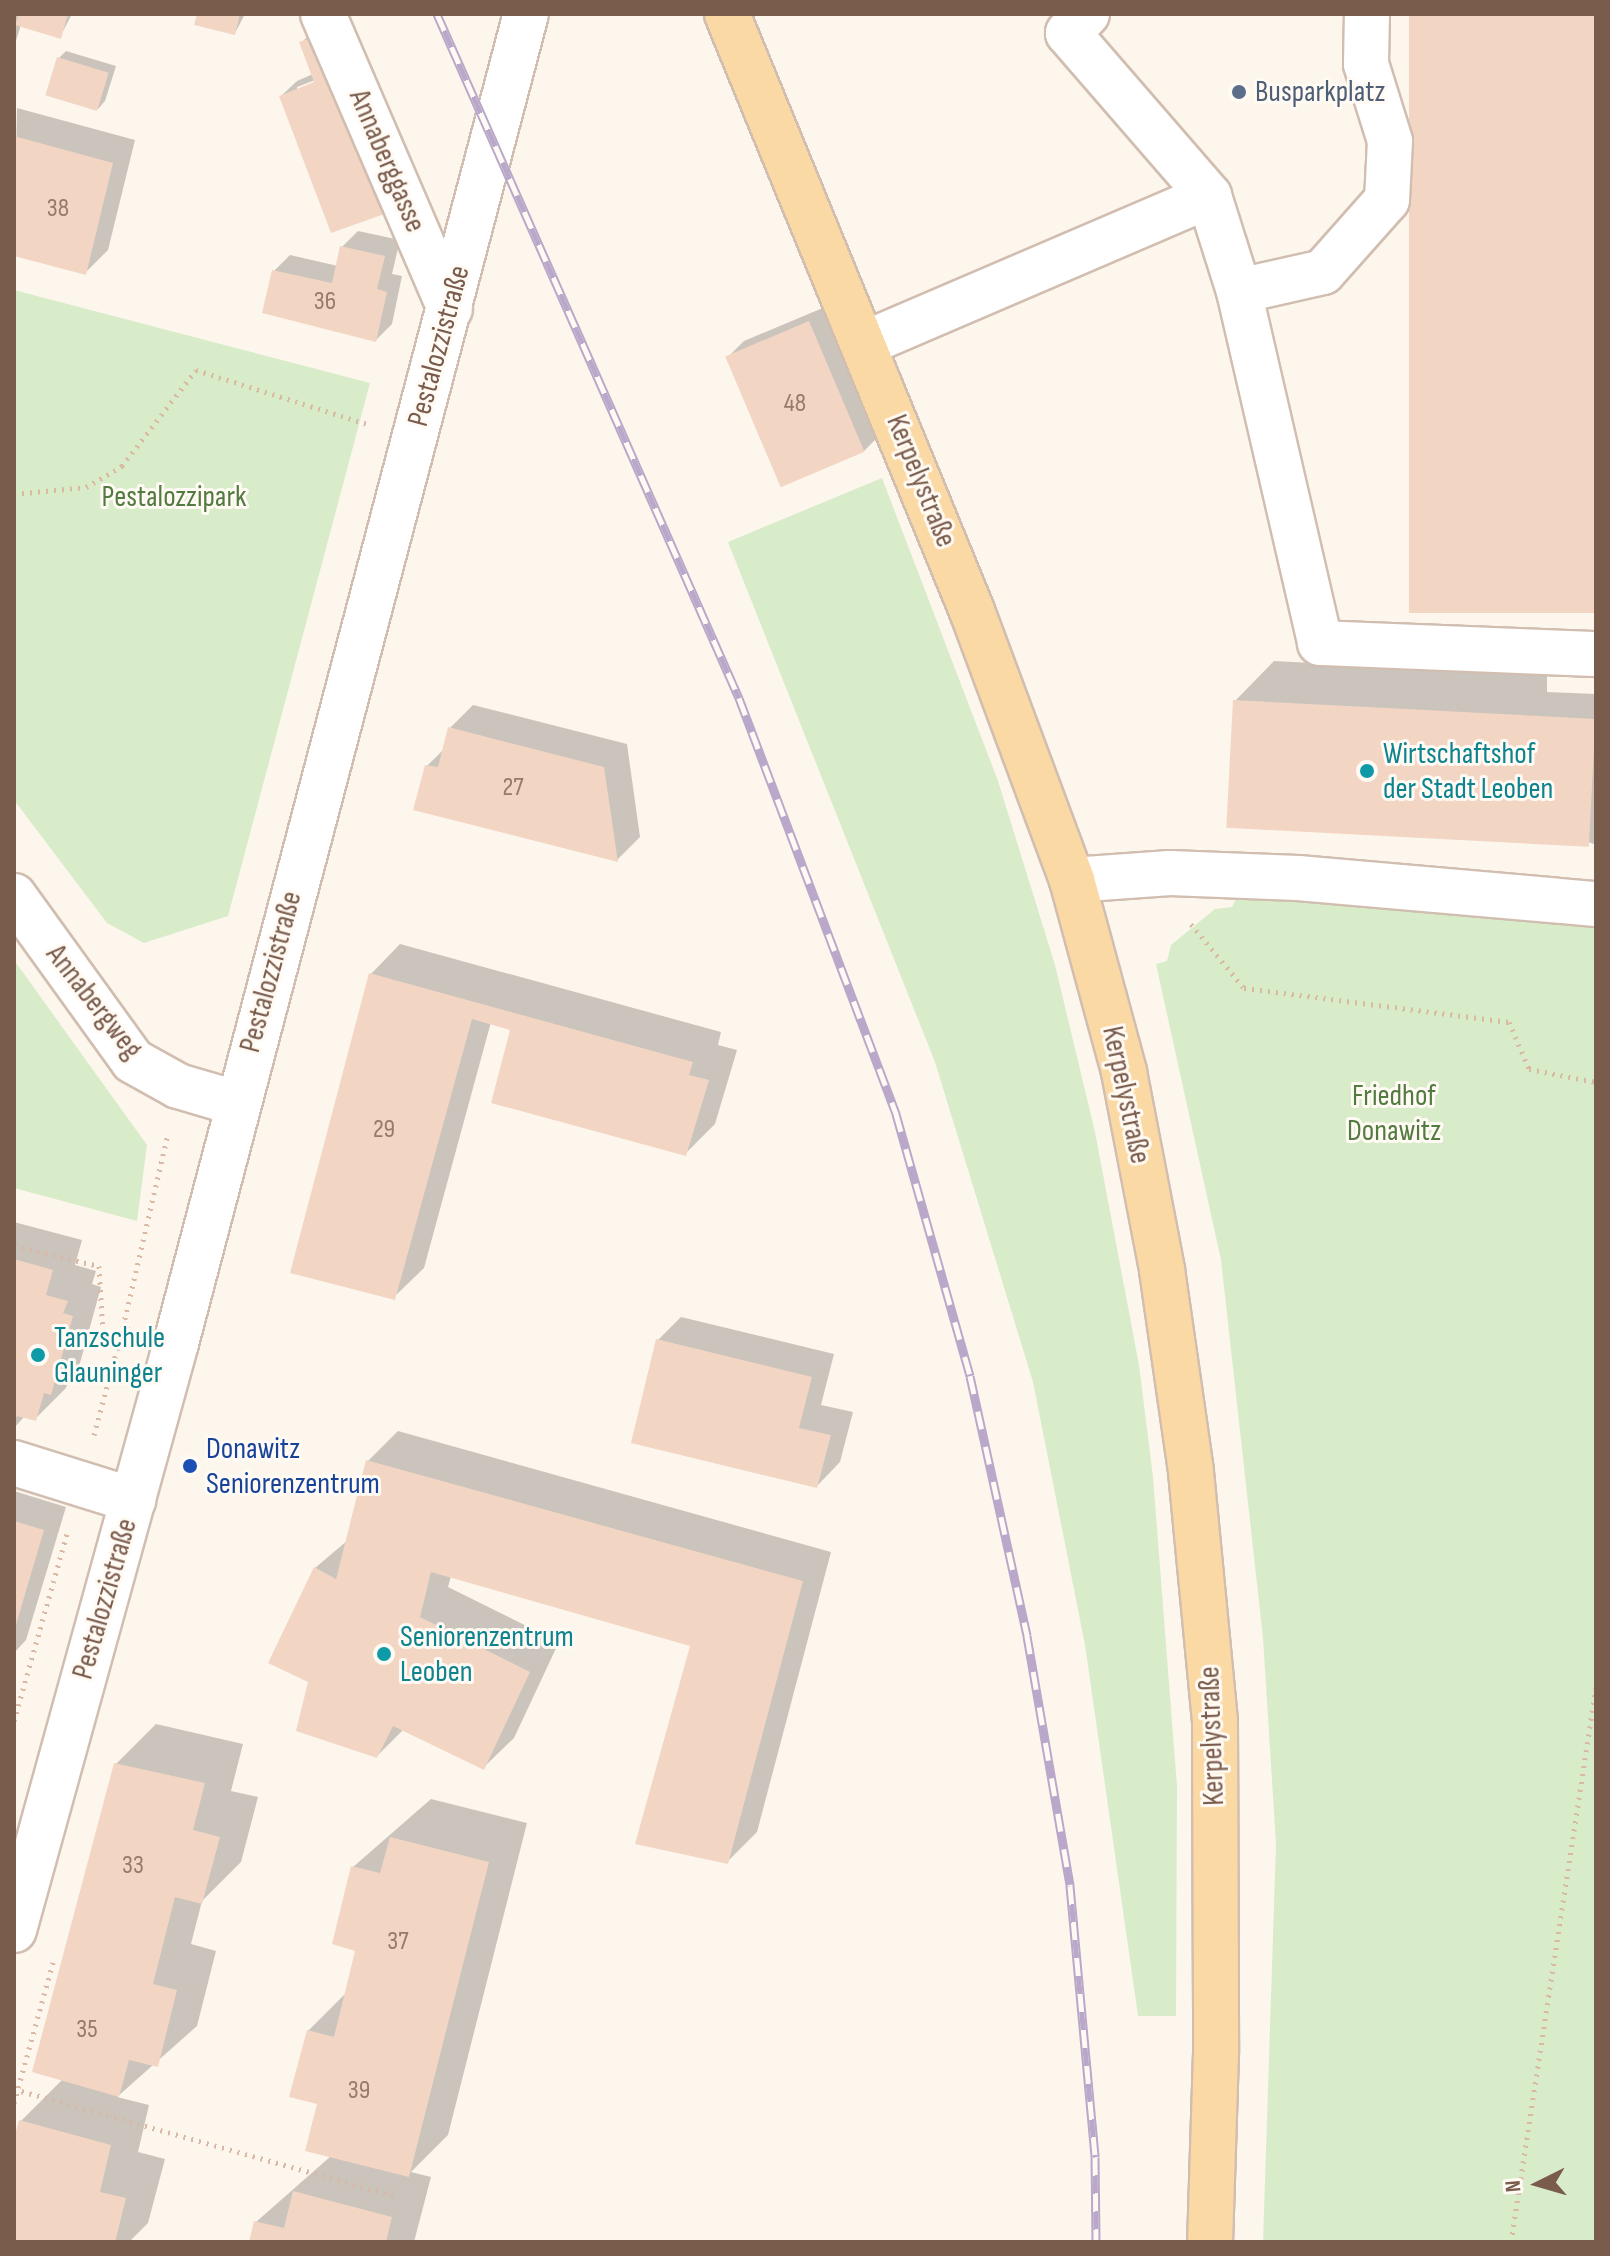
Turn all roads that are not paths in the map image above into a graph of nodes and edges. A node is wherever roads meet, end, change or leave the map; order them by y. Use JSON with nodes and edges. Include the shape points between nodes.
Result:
{"nodes":[{"id":1,"x":323,"y":14,"type":"edge"},
{"id":2,"x":526,"y":14,"type":"edge"},
{"id":3,"x":727,"y":14,"type":"edge"},
{"id":4,"x":1087,"y":14,"type":"edge"},
{"id":5,"x":1367,"y":14,"type":"edge"},
{"id":6,"x":1209,"y":196,"type":"junction"},
{"id":7,"x":1239,"y":291,"type":"junction"},
{"id":8,"x":450,"y":309,"type":"junction"},
{"id":9,"x":866,"y":343,"type":"junction"},
{"id":10,"x":1596,"y":654,"type":"edge"},
{"id":11,"x":1072,"y":880,"type":"junction"},
{"id":12,"x":14,"y":896,"type":"edge"},
{"id":13,"x":1596,"y":904,"type":"edge"},
{"id":14,"x":236,"y":1103,"type":"junction"},
{"id":15,"x":14,"y":1463,"type":"edge"},
{"id":16,"x":133,"y":1500,"type":"junction"},
{"id":17,"x":14,"y":1930,"type":"edge"},
{"id":18,"x":1210,"y":2242,"type":"edge"}],
"edges":[{"from":1,"to":8,"type":"street","name":"Annaberggasse"},
{"from":2,"to":8,"type":"street","name":"Pestalozzistraße"},
{"from":3,"to":9,"type":"main road","name":"Kerpelystraße"},
{"from":4,"to":6,"type":"street","via":[[1068,33]]},
{"from":5,"to":7,"type":"street","via":[[1366,64],[1390,141],[1387,200],[1323,272]]},
{"from":6,"to":7,"type":"street"},
{"from":6,"to":9,"type":"street"},
{"from":7,"to":10,"type":"street","via":[[1320,643]]},
{"from":8,"to":14,"type":"street","name":"Pestalozzistraße"},
{"from":9,"to":11,"type":"main road","name":"Kerpelystraße"},
{"from":11,"to":13,"type":"street","via":[[1149,875],[1298,878]]},
{"from":11,"to":18,"type":"main road","name":"Kerpelystraße","via":[[1124,1072],[1162,1270],[1191,1472],[1215,1722],[1216,2053]]},
{"from":12,"to":14,"type":"street","name":"Annabergweg","via":[[133,1061],[178,1086]]},
{"from":14,"to":16,"type":"street","name":"Pestalozzistraße"},
{"from":15,"to":16,"type":"street"},
{"from":16,"to":17,"type":"street","name":"Pestalozzistraße"}]}
